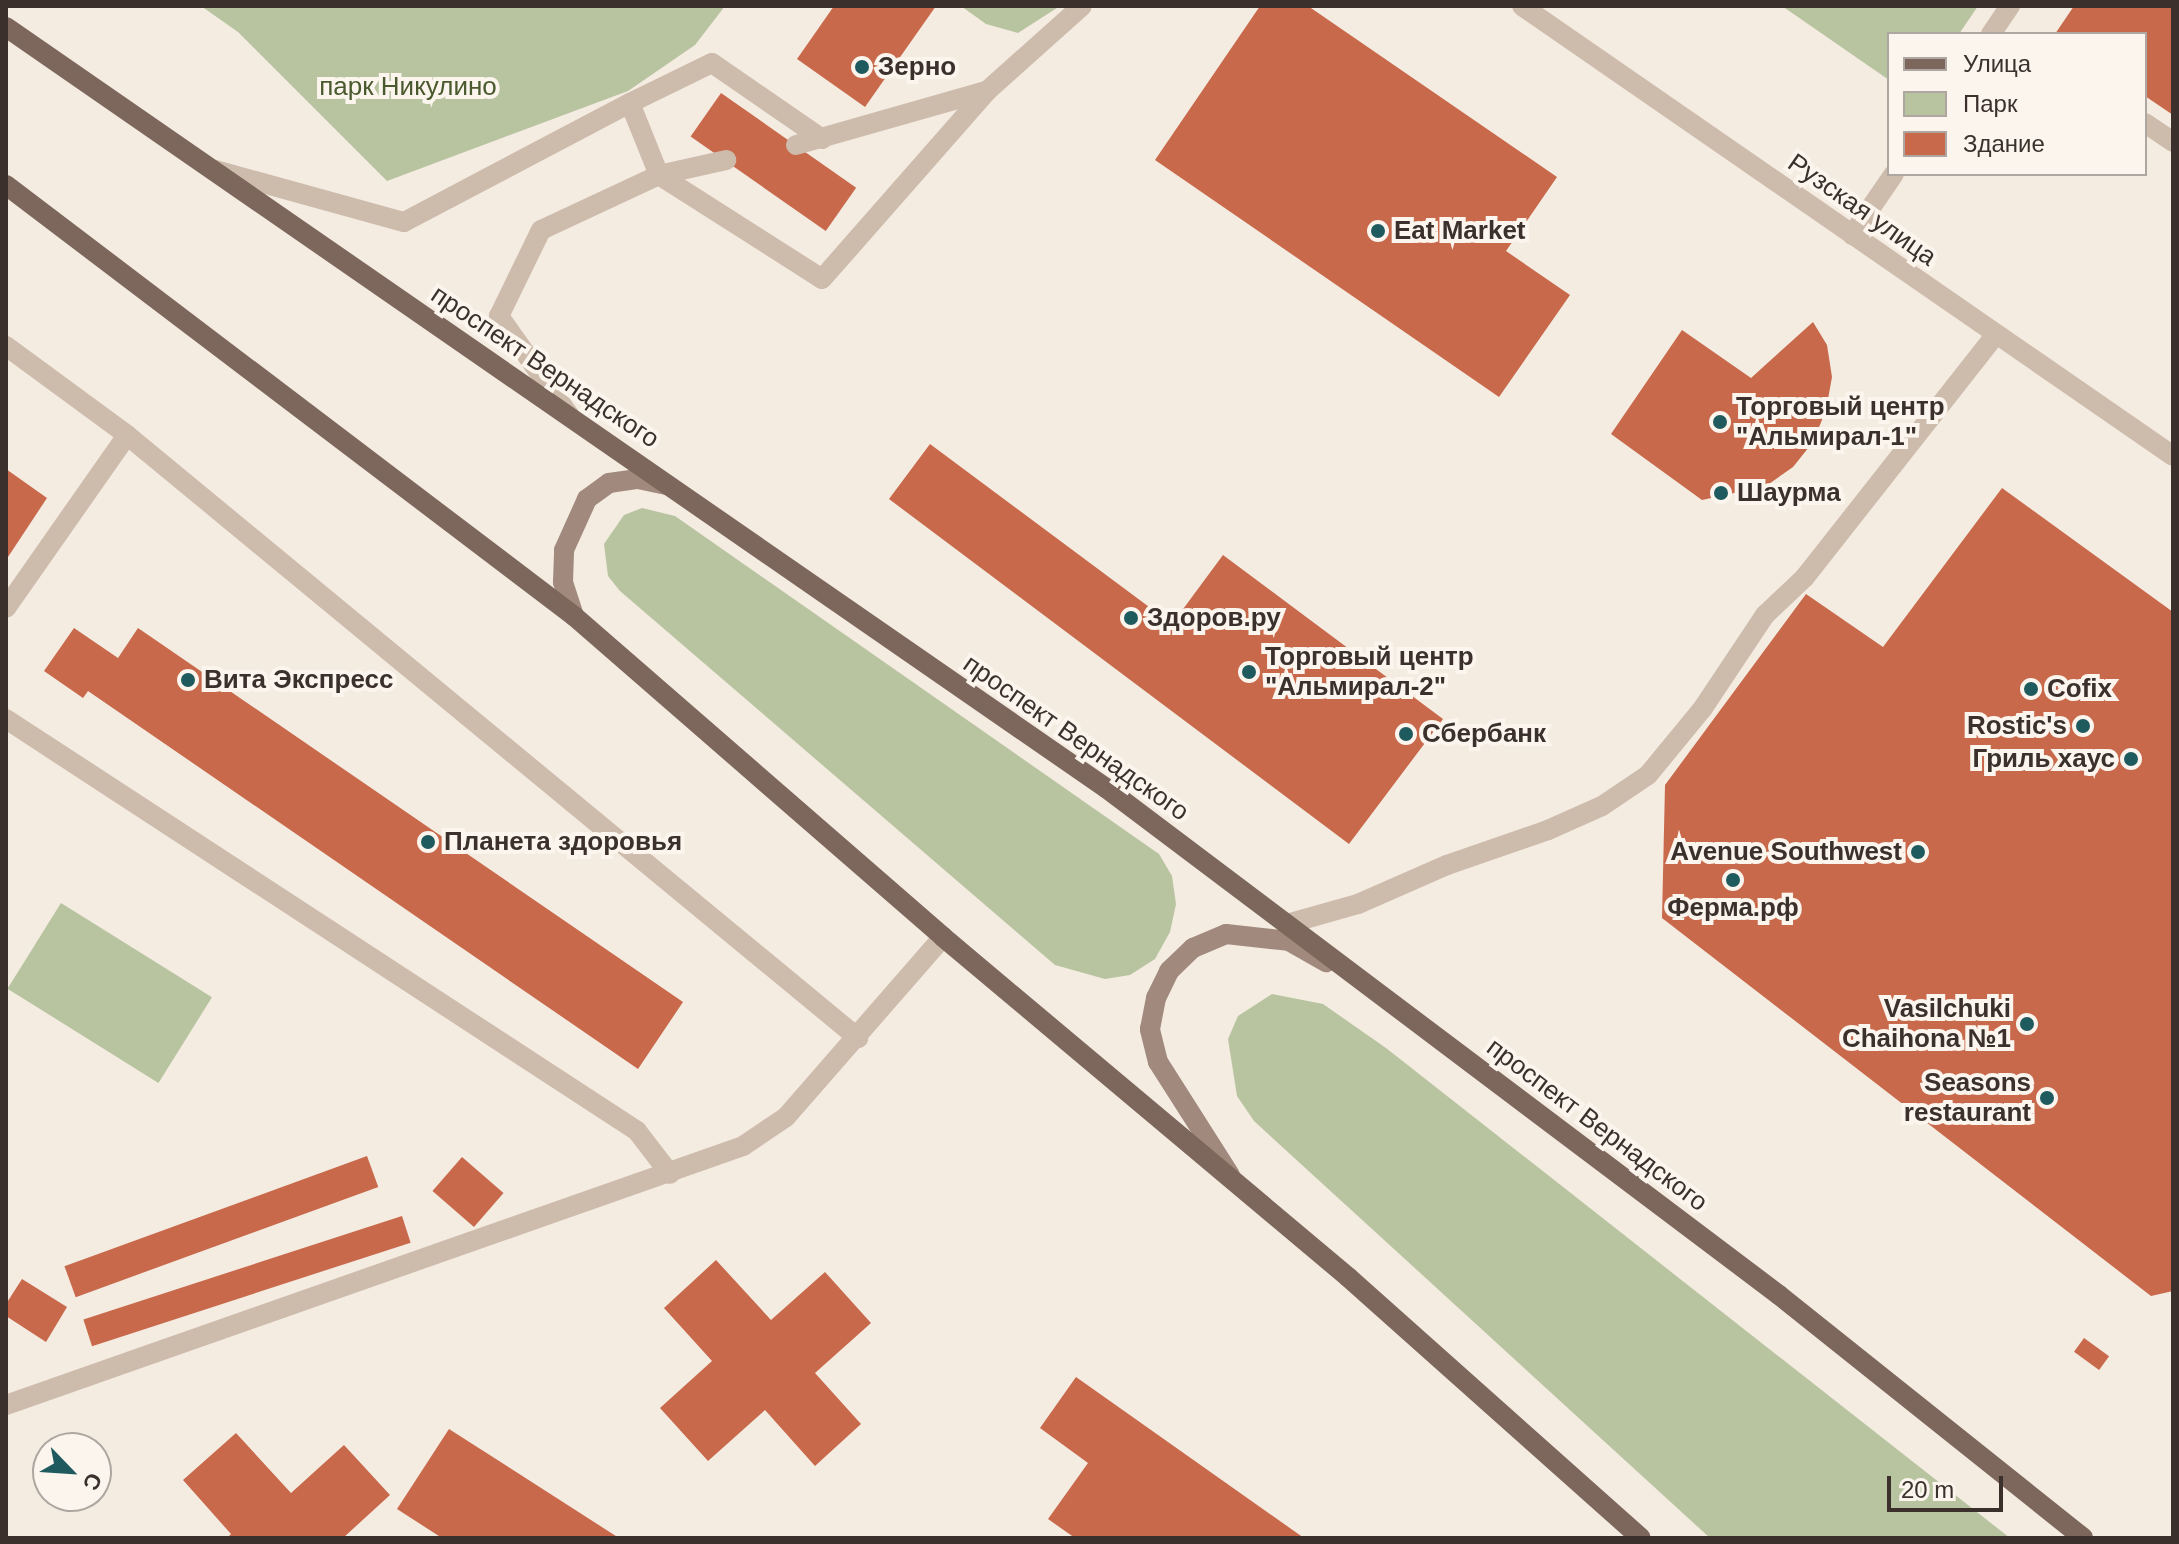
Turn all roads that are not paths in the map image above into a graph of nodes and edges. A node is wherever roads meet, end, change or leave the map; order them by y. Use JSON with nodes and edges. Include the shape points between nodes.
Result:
{"nodes":[{"id":1,"x":1082,"y":6,"type":"edge"},
{"id":2,"x":1522,"y":6,"type":"edge"},
{"id":3,"x":6,"y":27,"type":"edge"},
{"id":4,"x":987,"y":91,"type":"junction"},
{"id":5,"x":630,"y":103,"type":"junction"},
{"id":6,"x":2147,"y":124,"type":"edge"},
{"id":7,"x":822,"y":139,"type":"junction"},
{"id":8,"x":2173,"y":142,"type":"edge"},
{"id":9,"x":796,"y":145,"type":"dead end"},
{"id":10,"x":726,"y":160,"type":"dead end"},
{"id":11,"x":199,"y":165,"type":"junction"},
{"id":12,"x":659,"y":175,"type":"junction"},
{"id":13,"x":1893,"y":176,"type":"edge"},
{"id":14,"x":6,"y":185,"type":"edge"},
{"id":15,"x":1852,"y":235,"type":"junction"},
{"id":16,"x":1996,"y":334,"type":"junction"},
{"id":17,"x":6,"y":346,"type":"edge"},
{"id":18,"x":569,"y":415,"type":"junction"},
{"id":19,"x":127,"y":435,"type":"junction"},
{"id":20,"x":2173,"y":456,"type":"edge"},
{"id":21,"x":685,"y":493,"type":"junction"},
{"id":22,"x":6,"y":608,"type":"edge"},
{"id":23,"x":574,"y":616,"type":"junction"},
{"id":24,"x":6,"y":719,"type":"edge"},
{"id":25,"x":1287,"y":924,"type":"junction"},
{"id":26,"x":943,"y":937,"type":"junction"},
{"id":27,"x":1368,"y":985,"type":"junction"},
{"id":28,"x":858,"y":1038,"type":"junction"},
{"id":29,"x":670,"y":1174,"type":"junction"},
{"id":30,"x":1230,"y":1175,"type":"junction"},
{"id":31,"x":6,"y":1405,"type":"edge"},
{"id":32,"x":1637,"y":1536,"type":"edge"},
{"id":33,"x":2083,"y":1538,"type":"edge"}],
"edges":[{"from":1,"to":4,"type":"street"},
{"from":2,"to":15,"type":"street","name":"Рузская улица"},
{"from":3,"to":11,"type":"main road","name":"проспект Вернадского"},
{"from":4,"to":7,"type":"street"},
{"from":4,"to":12,"type":"street","via":[[822,279]]},
{"from":5,"to":7,"type":"street","via":[[712,63]]},
{"from":5,"to":11,"type":"street","via":[[404,222]]},
{"from":5,"to":12,"type":"street"},
{"from":6,"to":8,"type":"street"},
{"from":7,"to":9,"type":"street"},
{"from":10,"to":12,"type":"street"},
{"from":11,"to":18,"type":"main road","name":"проспект Вернадского"},
{"from":12,"to":18,"type":"street","via":[[541,230],[499,316]]},
{"from":13,"to":15,"type":"street"},
{"from":14,"to":23,"type":"main road"},
{"from":15,"to":16,"type":"street","name":"Рузская улица"},
{"from":16,"to":20,"type":"street","name":"Рузская улица"},
{"from":16,"to":25,"type":"street","via":[[1805,577],[1765,615],[1703,708],[1648,775],[1602,806],[1548,830],[1447,865],[1358,904]]},
{"from":17,"to":19,"type":"street"},
{"from":18,"to":21,"type":"main road","name":"проспект Вернадского"},
{"from":19,"to":22,"type":"street"},
{"from":19,"to":28,"type":"street"},
{"from":21,"to":23,"type":"main road","via":[[638,479],[609,483],[587,499],[564,550],[563,582]]},
{"from":21,"to":25,"type":"main road","name":"проспект Вернадского","via":[[1106,788]]},
{"from":23,"to":26,"type":"main road"},
{"from":24,"to":29,"type":"street","via":[[637,1131]]},
{"from":25,"to":27,"type":"main road","name":"проспект Вернадского"},
{"from":26,"to":28,"type":"street"},
{"from":26,"to":30,"type":"main road"},
{"from":27,"to":30,"type":"main road","via":[[1289,941],[1255,934],[1226,934],[1193,948],[1169,971],[1150,1029],[1158,1062]]},
{"from":27,"to":33,"type":"main road","name":"проспект Вернадского","via":[[1779,1295]]},
{"from":28,"to":29,"type":"street","via":[[786,1117],[743,1146]]},
{"from":29,"to":31,"type":"street"},
{"from":30,"to":32,"type":"main road"}]}
